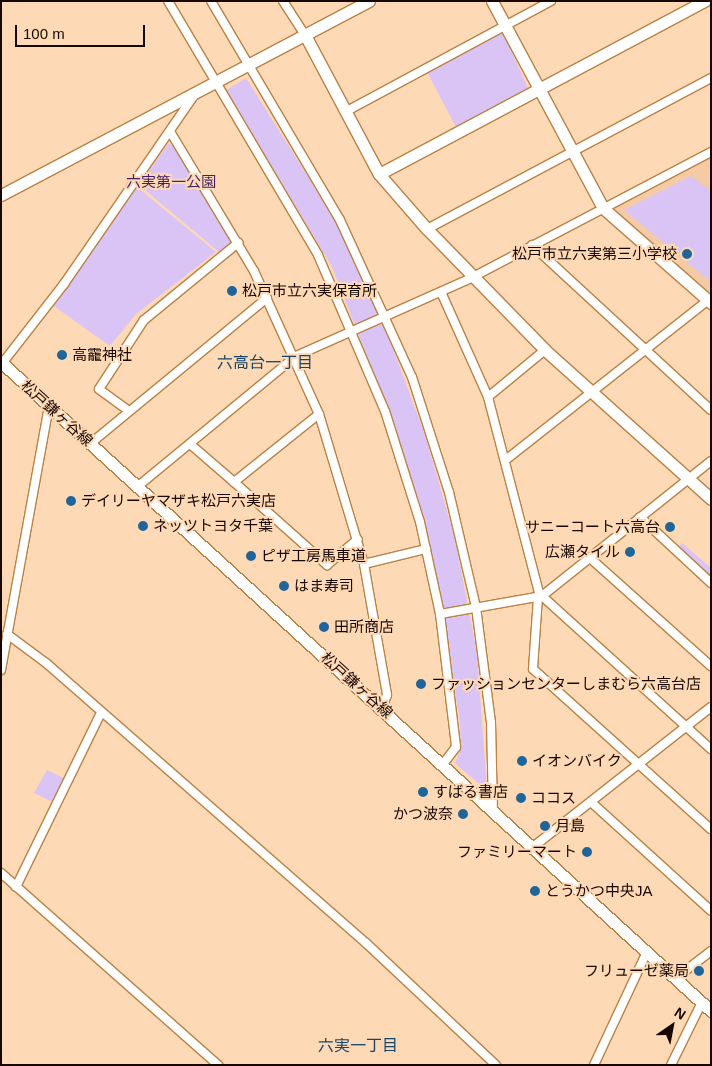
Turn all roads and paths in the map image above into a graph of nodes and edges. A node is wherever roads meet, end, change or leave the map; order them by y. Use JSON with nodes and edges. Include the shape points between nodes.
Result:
{"nodes":[{"id":1,"x":168,"y":1,"type":"edge"},
{"id":2,"x":210,"y":1,"type":"edge"},
{"id":3,"x":283,"y":1,"type":"edge"},
{"id":4,"x":368,"y":1,"type":"edge"},
{"id":5,"x":492,"y":1,"type":"edge"},
{"id":6,"x":551,"y":1,"type":"edge"},
{"id":7,"x":705,"y":1,"type":"edge"},
{"id":8,"x":505,"y":26,"type":"junction"},
{"id":9,"x":305,"y":35,"type":"junction"},
{"id":10,"x":249,"y":65,"type":"junction"},
{"id":11,"x":711,"y":78,"type":"edge"},
{"id":12,"x":217,"y":82,"type":"junction"},
{"id":13,"x":538,"y":88,"type":"junction"},
{"id":14,"x":196,"y":93,"type":"junction"},
{"id":15,"x":345,"y":112,"type":"junction"},
{"id":16,"x":171,"y":133,"type":"junction"},
{"id":17,"x":571,"y":152,"type":"junction"},
{"id":18,"x":711,"y":152,"type":"edge"},
{"id":19,"x":379,"y":174,"type":"junction"},
{"id":20,"x":1,"y":195,"type":"edge"},
{"id":21,"x":603,"y":208,"type":"junction"},
{"id":22,"x":427,"y":229,"type":"junction"},
{"id":23,"x":238,"y":243,"type":"junction"},
{"id":24,"x":532,"y":245,"type":"junction"},
{"id":25,"x":471,"y":278,"type":"junction"},
{"id":26,"x":442,"y":292,"type":"junction"},
{"id":27,"x":267,"y":298,"type":"junction"},
{"id":28,"x":709,"y":301,"type":"edge"},
{"id":29,"x":387,"y":316,"type":"junction"},
{"id":30,"x":354,"y":331,"type":"junction"},
{"id":31,"x":545,"y":350,"type":"junction"},
{"id":32,"x":643,"y":351,"type":"junction"},
{"id":33,"x":296,"y":356,"type":"junction"},
{"id":34,"x":2,"y":363,"type":"edge"},
{"id":35,"x":592,"y":393,"type":"junction"},
{"id":36,"x":488,"y":397,"type":"junction"},
{"id":37,"x":49,"y":406,"type":"junction"},
{"id":38,"x":711,"y":410,"type":"edge"},
{"id":39,"x":129,"y":411,"type":"junction"},
{"id":40,"x":319,"y":414,"type":"junction"},
{"id":41,"x":90,"y":444,"type":"junction"},
{"id":42,"x":190,"y":444,"type":"junction"},
{"id":43,"x":507,"y":459,"type":"junction"},
{"id":44,"x":711,"y":460,"type":"edge"},
{"id":45,"x":689,"y":479,"type":"junction"},
{"id":46,"x":234,"y":482,"type":"junction"},
{"id":47,"x":137,"y":487,"type":"junction"},
{"id":48,"x":711,"y":499,"type":"edge"},
{"id":49,"x":640,"y":518,"type":"junction"},
{"id":50,"x":358,"y":539,"type":"junction"},
{"id":51,"x":426,"y":549,"type":"junction"},
{"id":52,"x":590,"y":558,"type":"junction"},
{"id":53,"x":364,"y":564,"type":"junction"},
{"id":54,"x":711,"y":582,"type":"edge"},
{"id":55,"x":540,"y":596,"type":"junction"},
{"id":56,"x":476,"y":608,"type":"junction"},
{"id":57,"x":440,"y":614,"type":"junction"},
{"id":58,"x":7,"y":634,"type":"junction"},
{"id":59,"x":711,"y":666,"type":"edge"},
{"id":60,"x":1,"y":670,"type":"edge"},
{"id":61,"x":711,"y":707,"type":"edge"},
{"id":62,"x":382,"y":708,"type":"junction"},
{"id":63,"x":101,"y":713,"type":"junction"},
{"id":64,"x":686,"y":726,"type":"junction"},
{"id":65,"x":711,"y":749,"type":"edge"},
{"id":66,"x":443,"y":764,"type":"junction"},
{"id":67,"x":638,"y":764,"type":"junction"},
{"id":68,"x":591,"y":802,"type":"junction"},
{"id":69,"x":494,"y":810,"type":"junction"},
{"id":70,"x":711,"y":829,"type":"edge"},
{"id":71,"x":533,"y":847,"type":"junction"},
{"id":72,"x":1,"y":873,"type":"edge"},
{"id":73,"x":16,"y":887,"type":"junction"},
{"id":74,"x":711,"y":911,"type":"edge"},
{"id":75,"x":711,"y":951,"type":"edge"},
{"id":76,"x":647,"y":952,"type":"junction"},
{"id":77,"x":676,"y":978,"type":"junction"},
{"id":78,"x":702,"y":1002,"type":"junction"},
{"id":79,"x":711,"y":1010,"type":"edge"},
{"id":80,"x":218,"y":1065,"type":"edge"},
{"id":81,"x":496,"y":1065,"type":"edge"},
{"id":82,"x":594,"y":1065,"type":"edge"},
{"id":83,"x":671,"y":1065,"type":"edge"}],
"edges":[{"from":1,"to":12,"type":"street"},
{"from":2,"to":10,"type":"street"},
{"from":3,"to":9,"type":"street"},
{"from":4,"to":9,"type":"street"},
{"from":5,"to":8,"type":"street"},
{"from":6,"to":8,"type":"street"},
{"from":7,"to":13,"type":"street"},
{"from":8,"to":13,"type":"street"},
{"from":8,"to":15,"type":"street"},
{"from":9,"to":10,"type":"street"},
{"from":9,"to":15,"type":"street"},
{"from":10,"to":12,"type":"street"},
{"from":10,"to":29,"type":"street","via":[[340,220]]},
{"from":11,"to":17,"type":"street"},
{"from":12,"to":14,"type":"street"},
{"from":12,"to":30,"type":"street","via":[[303,228]]},
{"from":13,"to":17,"type":"street"},
{"from":13,"to":19,"type":"street"},
{"from":14,"to":16,"type":"street"},
{"from":14,"to":20,"type":"street"},
{"from":15,"to":19,"type":"street"},
{"from":16,"to":23,"type":"street"},
{"from":16,"to":34,"type":"street"},
{"from":17,"to":21,"type":"street"},
{"from":17,"to":22,"type":"street"},
{"from":18,"to":21,"type":"street"},
{"from":19,"to":22,"type":"street"},
{"from":21,"to":24,"type":"street"},
{"from":21,"to":28,"type":"street"},
{"from":22,"to":25,"type":"street"},
{"from":23,"to":27,"type":"street"},
{"from":23,"to":39,"type":"street","via":[[144,320],[99,389]]},
{"from":24,"to":25,"type":"street"},
{"from":24,"to":32,"type":"street"},
{"from":25,"to":26,"type":"street"},
{"from":25,"to":31,"type":"street"},
{"from":26,"to":29,"type":"street"},
{"from":26,"to":36,"type":"street"},
{"from":27,"to":33,"type":"street"},
{"from":27,"to":39,"type":"street"},
{"from":28,"to":32,"type":"street"},
{"from":29,"to":30,"type":"street"},
{"from":29,"to":56,"type":"street","via":[[436,447]]},
{"from":30,"to":33,"type":"street"},
{"from":30,"to":51,"type":"street","via":[[398,449]]},
{"from":31,"to":35,"type":"street"},
{"from":31,"to":36,"type":"street"},
{"from":32,"to":35,"type":"street"},
{"from":32,"to":38,"type":"street"},
{"from":33,"to":40,"type":"street"},
{"from":33,"to":42,"type":"street"},
{"from":34,"to":37,"type":"street","name":"松戸鎌ヶ谷線"},
{"from":35,"to":43,"type":"street"},
{"from":35,"to":45,"type":"street"},
{"from":36,"to":43,"type":"street"},
{"from":37,"to":41,"type":"street","name":"松戸鎌ヶ谷線"},
{"from":37,"to":58,"type":"street"},
{"from":39,"to":41,"type":"street"},
{"from":40,"to":46,"type":"street"},
{"from":40,"to":50,"type":"street"},
{"from":41,"to":47,"type":"street","name":"松戸鎌ヶ谷線"},
{"from":42,"to":46,"type":"street"},
{"from":42,"to":47,"type":"street"},
{"from":43,"to":55,"type":"street"},
{"from":44,"to":45,"type":"street"},
{"from":45,"to":48,"type":"street"},
{"from":45,"to":49,"type":"street"},
{"from":46,"to":50,"type":"street","via":[[327,565]]},
{"from":47,"to":62,"type":"street","name":"松戸鎌ヶ谷線"},
{"from":49,"to":52,"type":"street"},
{"from":49,"to":54,"type":"street"},
{"from":50,"to":53,"type":"street"},
{"from":51,"to":53,"type":"street"},
{"from":51,"to":57,"type":"street"},
{"from":52,"to":55,"type":"street"},
{"from":52,"to":59,"type":"street"},
{"from":53,"to":62,"type":"street","via":[[387,696]]},
{"from":55,"to":56,"type":"street"},
{"from":55,"to":64,"type":"street"},
{"from":55,"to":67,"type":"street","via":[[533,669]]},
{"from":56,"to":57,"type":"street"},
{"from":56,"to":69,"type":"street","via":[[491,722]]},
{"from":57,"to":66,"type":"street","via":[[456,747]]},
{"from":58,"to":60,"type":"street"},
{"from":58,"to":63,"type":"street"},
{"from":61,"to":64,"type":"street"},
{"from":62,"to":66,"type":"street","name":"松戸鎌ヶ谷線"},
{"from":63,"to":73,"type":"street"},
{"from":63,"to":81,"type":"street","via":[[414,985]]},
{"from":64,"to":65,"type":"street"},
{"from":64,"to":67,"type":"street"},
{"from":66,"to":69,"type":"street","name":"松戸鎌ヶ谷線"},
{"from":67,"to":68,"type":"street"},
{"from":67,"to":70,"type":"street"},
{"from":68,"to":71,"type":"street"},
{"from":68,"to":74,"type":"street"},
{"from":69,"to":71,"type":"street","name":"松戸鎌ヶ谷線"},
{"from":71,"to":76,"type":"street","name":"松戸鎌ヶ谷線"},
{"from":72,"to":73,"type":"street"},
{"from":73,"to":80,"type":"street"},
{"from":75,"to":77,"type":"street"},
{"from":76,"to":77,"type":"street","name":"松戸鎌ヶ谷線"},
{"from":76,"to":82,"type":"street"},
{"from":77,"to":78,"type":"street","name":"松戸鎌ヶ谷線"},
{"from":78,"to":79,"type":"street","name":"松戸鎌ヶ谷線"},
{"from":78,"to":83,"type":"street"}]}
